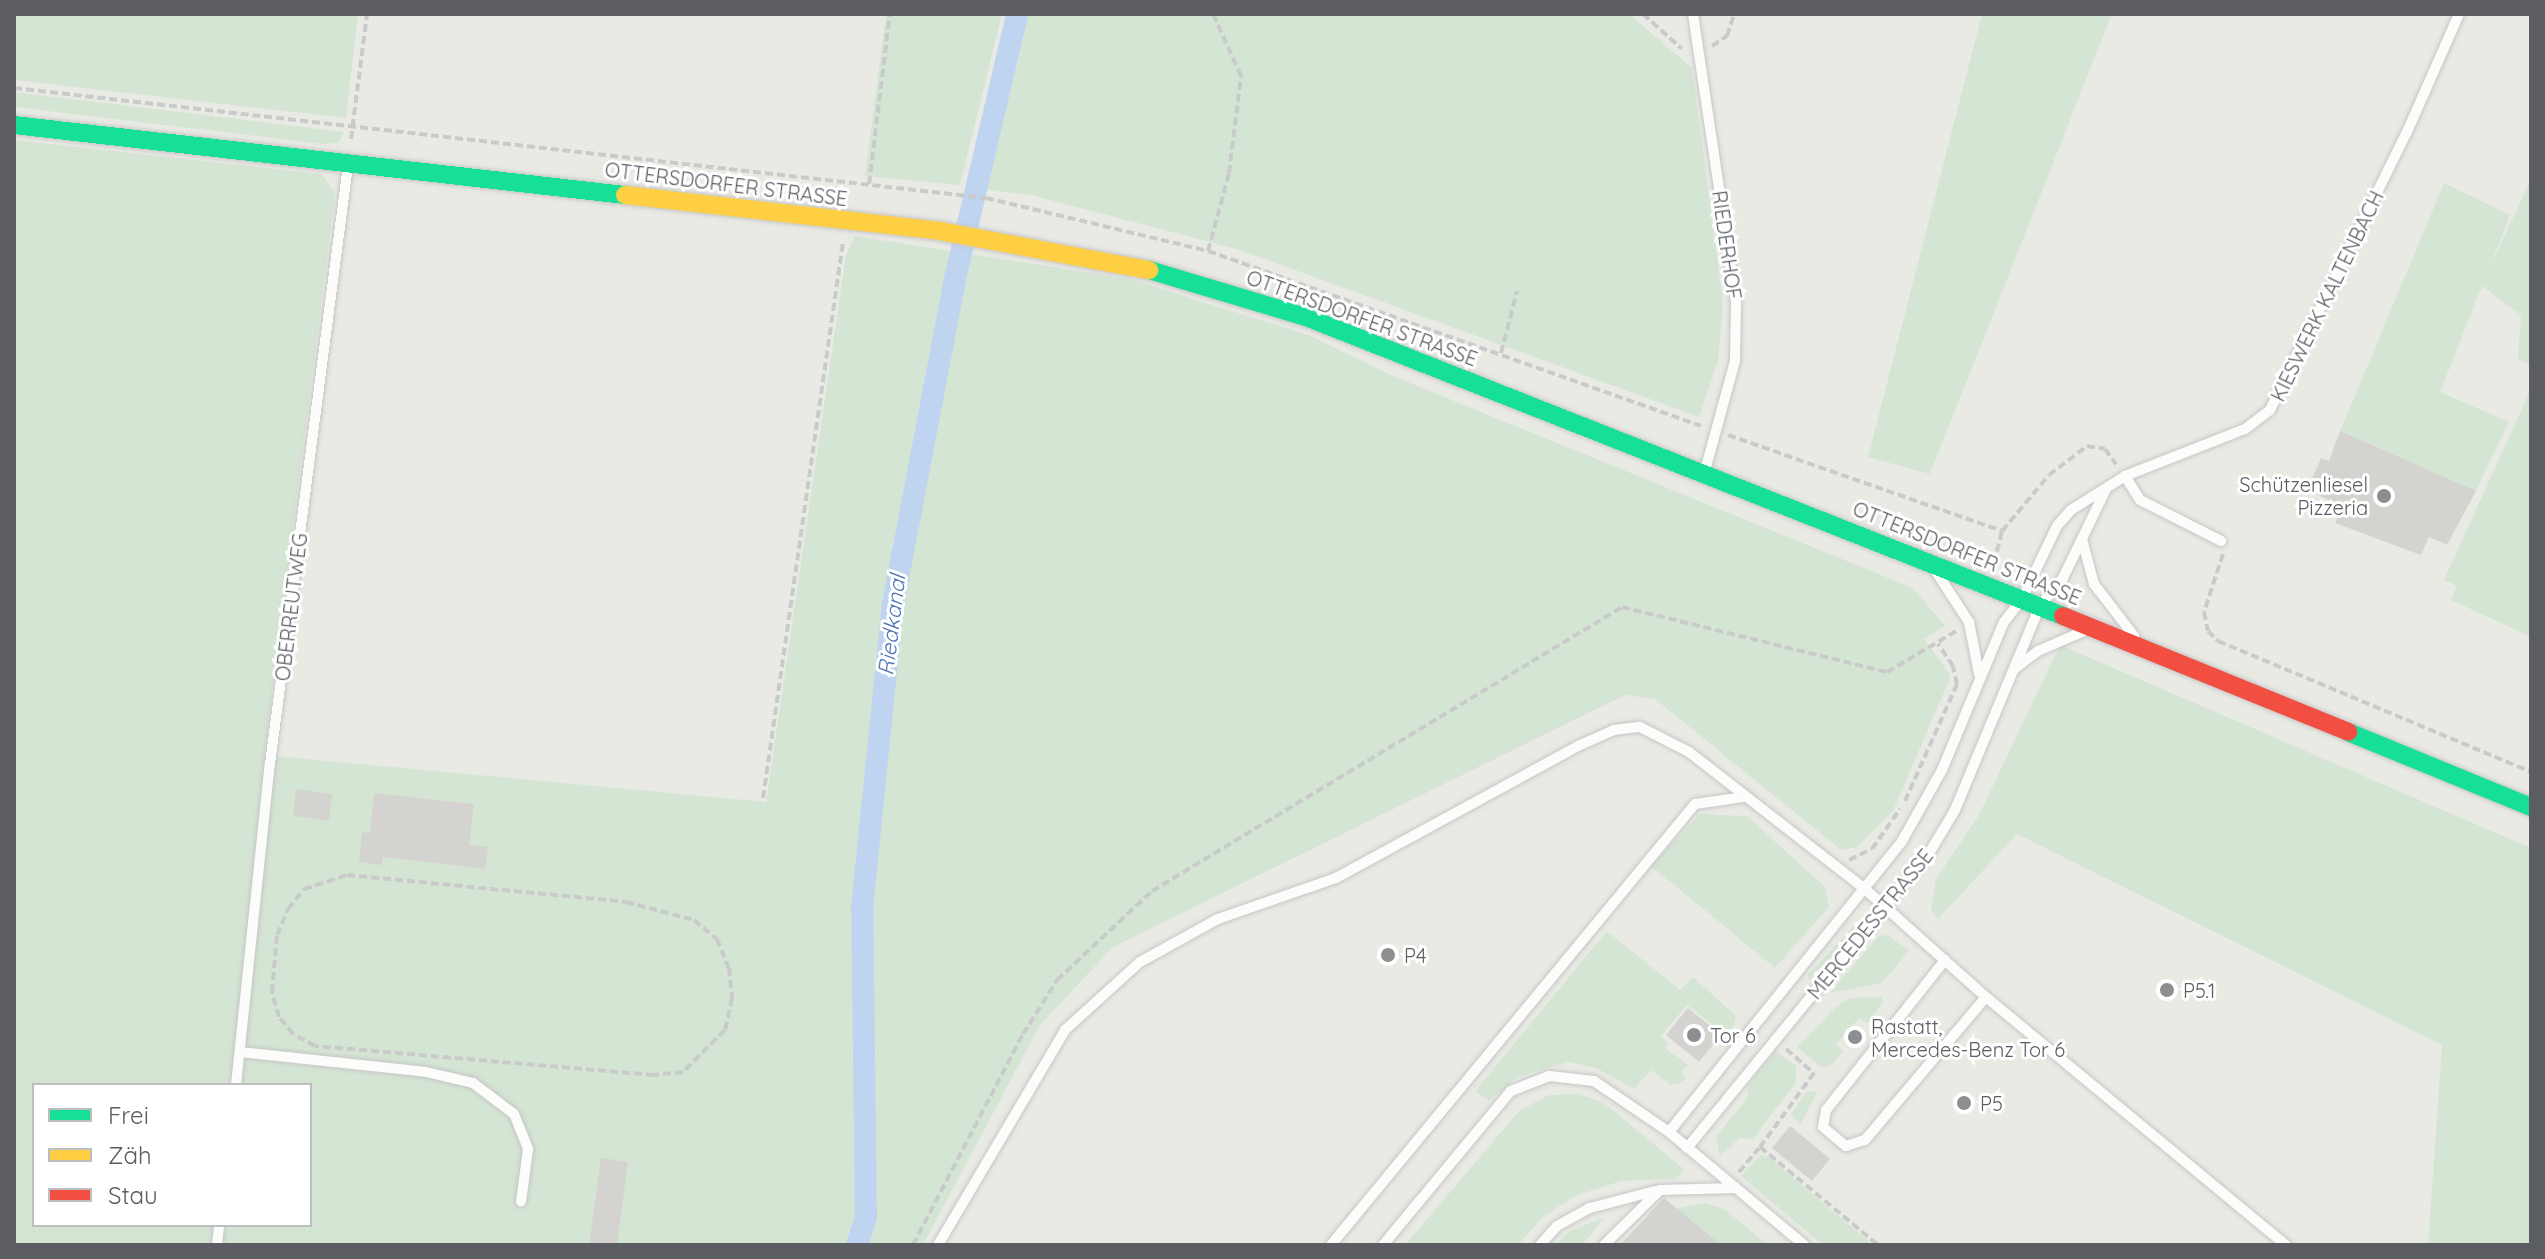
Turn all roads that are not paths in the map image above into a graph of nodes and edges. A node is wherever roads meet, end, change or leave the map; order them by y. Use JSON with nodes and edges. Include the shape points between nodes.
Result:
{"nodes":[{"id":1,"x":1693,"y":14,"type":"edge"},
{"id":2,"x":2459,"y":14,"type":"edge"},
{"id":3,"x":14,"y":125,"type":"edge"},
{"id":4,"x":348,"y":163,"type":"junction"},
{"id":5,"x":1705,"y":473,"type":"junction"},
{"id":6,"x":2125,"y":476,"type":"junction"},
{"id":7,"x":2106,"y":489,"type":"junction"},
{"id":8,"x":2082,"y":538,"type":"junction"},
{"id":9,"x":2221,"y":541,"type":"road end"},
{"id":10,"x":1929,"y":561,"type":"junction"},
{"id":11,"x":2022,"y":599,"type":"junction"},
{"id":12,"x":2040,"y":606,"type":"junction"},
{"id":13,"x":2093,"y":628,"type":"junction"},
{"id":14,"x":2143,"y":647,"type":"junction"},
{"id":15,"x":2013,"y":670,"type":"junction"},
{"id":16,"x":1979,"y":680,"type":"junction"},
{"id":17,"x":1744,"y":797,"type":"junction"},
{"id":18,"x":2531,"y":807,"type":"edge"},
{"id":19,"x":1865,"y":889,"type":"junction"},
{"id":20,"x":1887,"y":909,"type":"junction"},
{"id":21,"x":1945,"y":960,"type":"junction"},
{"id":22,"x":1986,"y":997,"type":"junction"},
{"id":23,"x":240,"y":1052,"type":"junction"},
{"id":24,"x":236,"y":1083,"type":"edge"},
{"id":25,"x":1669,"y":1132,"type":"junction"},
{"id":26,"x":1687,"y":1148,"type":"junction"},
{"id":27,"x":1736,"y":1188,"type":"junction"},
{"id":28,"x":1660,"y":1190,"type":"junction"},
{"id":29,"x":521,"y":1202,"type":"dead end"},
{"id":30,"x":938,"y":1245,"type":"edge"},
{"id":31,"x":1331,"y":1245,"type":"edge"},
{"id":32,"x":1383,"y":1245,"type":"edge"},
{"id":33,"x":1540,"y":1245,"type":"edge"},
{"id":34,"x":1604,"y":1245,"type":"edge"},
{"id":35,"x":1804,"y":1245,"type":"edge"},
{"id":36,"x":2286,"y":1245,"type":"edge"}],
"edges":[{"from":1,"to":5,"type":"lane","name":"RIEDERHOF","via":[[1736,303],[1735,361]]},
{"from":2,"to":6,"type":"lane","name":"KIESWERK KALTENBACH","via":[[2270,410],[2245,429]]},
{"from":3,"to":4,"type":"street","name":"OTTERSDORFER STRASSE"},
{"from":4,"to":5,"type":"street","name":"OTTERSDORFER STRASSE","via":[[940,231],[1159,272],[1306,317]]},
{"from":4,"to":23,"type":"lane","name":"OBERREUTWEG","via":[[270,764]]},
{"from":5,"to":10,"type":"street","name":"OTTERSDORFER STRASSE"},
{"from":6,"to":7,"type":"lane","name":"KIESWERK KALTENBACH"},
{"from":6,"to":9,"type":"lane","via":[[2140,500]]},
{"from":7,"to":8,"type":"lane","name":"KIESWERK KALTENBACH"},
{"from":7,"to":11,"type":"lane","name":"KIESWERK KALTENBACH","via":[[2071,510],[2057,526]]},
{"from":8,"to":12,"type":"lane","name":"KIESWERK KALTENBACH","via":[[2063,578]]},
{"from":8,"to":14,"type":"lane","via":[[2094,584]]},
{"from":10,"to":11,"type":"street","name":"OTTERSDORFER STRASSE"},
{"from":10,"to":16,"type":"lane","via":[[1969,622]]},
{"from":11,"to":12,"type":"street","name":"OTTERSDORFER STRASSE"},
{"from":11,"to":16,"type":"lane","name":"MERCEDESSTRASSE","via":[[2004,622]]},
{"from":12,"to":13,"type":"street","name":"OTTERSDORFER STRASSE"},
{"from":12,"to":15,"type":"lane","name":"MERCEDESSTRASSE"},
{"from":13,"to":14,"type":"street","name":"OTTERSDORFER STRASSE"},
{"from":13,"to":15,"type":"lane","via":[[2038,651]]},
{"from":14,"to":18,"type":"street","name":"OTTERSDORFER STRASSE"},
{"from":15,"to":20,"type":"lane","name":"MERCEDESSTRASSE","via":[[1955,810]]},
{"from":16,"to":19,"type":"lane","name":"MERCEDESSTRASSE","via":[[1923,809]]},
{"from":17,"to":19,"type":"lane"},
{"from":17,"to":30,"type":"lane","via":[[1664,735],[1640,727],[1614,730],[1336,878],[1181,937],[1140,962],[1065,1030]]},
{"from":17,"to":31,"type":"lane","via":[[1695,804]]},
{"from":19,"to":20,"type":"lane"},
{"from":19,"to":25,"type":"lane","name":"MERCEDESSTRASSE"},
{"from":20,"to":21,"type":"lane"},
{"from":20,"to":26,"type":"lane","name":"MERCEDESSTRASSE"},
{"from":21,"to":22,"type":"lane"},
{"from":21,"to":22,"type":"lane","via":[[1826,1110],[1823,1127],[1846,1146],[1865,1140]]},
{"from":22,"to":36,"type":"lane"},
{"from":23,"to":24,"type":"lane","name":"OBERREUTWEG"},
{"from":23,"to":29,"type":"lane","via":[[426,1072],[473,1083],[514,1114],[528,1149]]},
{"from":25,"to":26,"type":"lane"},
{"from":25,"to":32,"type":"lane","via":[[1594,1081],[1549,1076],[1511,1091]]},
{"from":26,"to":27,"type":"lane"},
{"from":27,"to":28,"type":"lane"},
{"from":27,"to":35,"type":"lane"},
{"from":28,"to":33,"type":"lane","via":[[1590,1208],[1557,1226]]},
{"from":28,"to":34,"type":"lane"}]}
